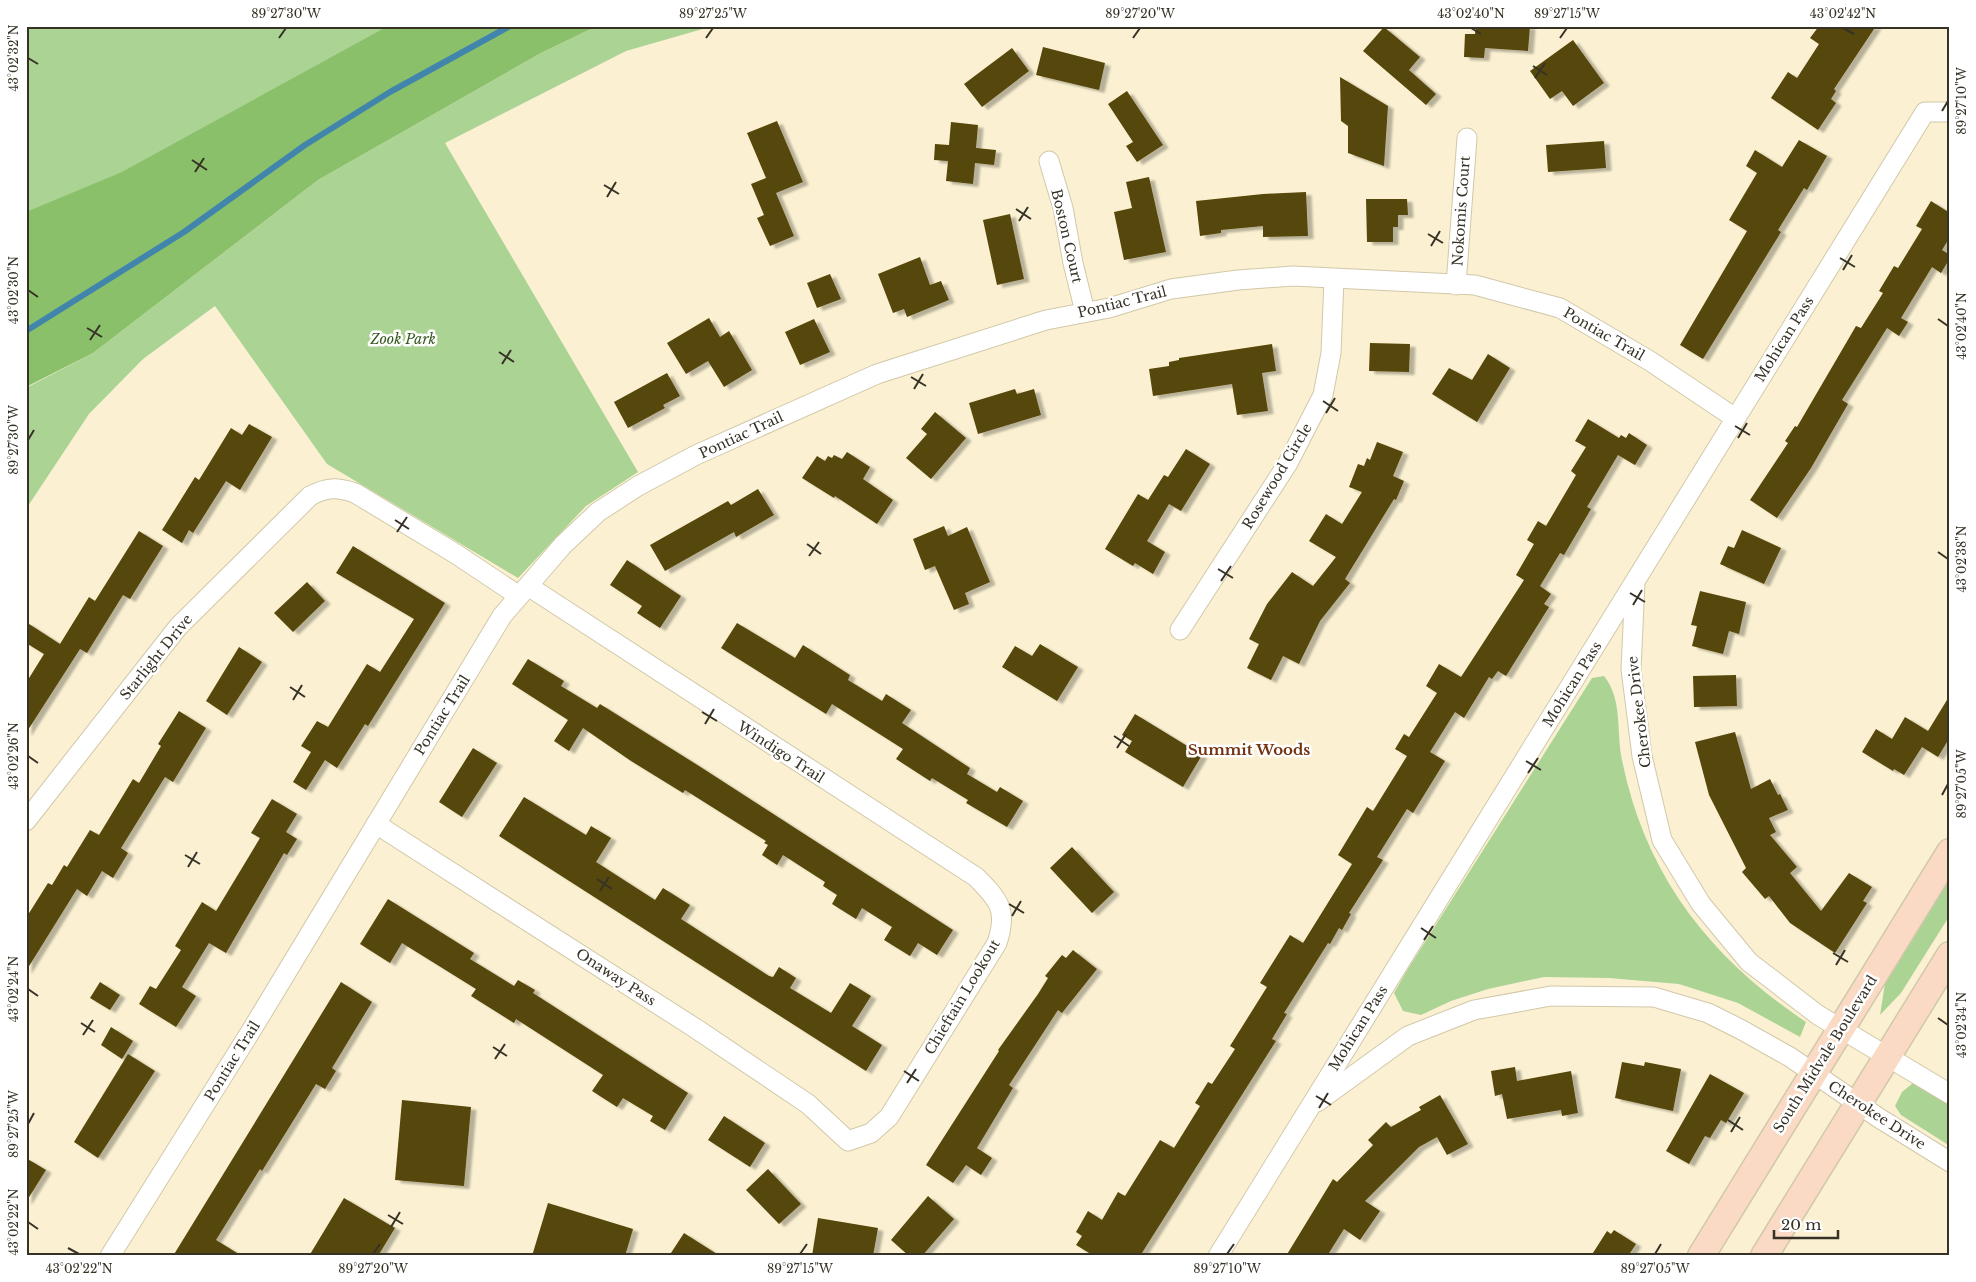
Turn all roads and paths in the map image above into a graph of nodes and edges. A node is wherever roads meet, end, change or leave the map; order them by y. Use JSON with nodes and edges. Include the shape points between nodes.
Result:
{"nodes":[{"id":1,"x":1950,"y":112,"type":"edge"},
{"id":2,"x":1467,"y":138,"type":"dead end"},
{"id":3,"x":1048,"y":161,"type":"dead end"},
{"id":4,"x":1334,"y":279,"type":"junction"},
{"id":5,"x":1456,"y":284,"type":"junction"},
{"id":6,"x":1085,"y":312,"type":"junction"},
{"id":7,"x":1735,"y":418,"type":"junction"},
{"id":8,"x":324,"y":489,"type":"joint"},
{"id":9,"x":1635,"y":582,"type":"junction"},
{"id":10,"x":523,"y":591,"type":"junction"},
{"id":11,"x":1180,"y":630,"type":"dead end"},
{"id":12,"x":26,"y":821,"type":"edge"},
{"id":13,"x":376,"y":824,"type":"junction"},
{"id":14,"x":1950,"y":852,"type":"edge"},
{"id":15,"x":1001,"y":909,"type":"joint"},
{"id":16,"x":1950,"y":955,"type":"edge"},
{"id":17,"x":1841,"y":1029,"type":"junction"},
{"id":18,"x":1888,"y":1056,"type":"junction"},
{"id":19,"x":1814,"y":1074,"type":"junction"},
{"id":20,"x":1950,"y":1094,"type":"edge"},
{"id":21,"x":1859,"y":1104,"type":"junction"},
{"id":22,"x":1310,"y":1107,"type":"junction"},
{"id":23,"x":848,"y":1141,"type":"joint"},
{"id":24,"x":1950,"y":1162,"type":"edge"},
{"id":25,"x":110,"y":1256,"type":"edge"},
{"id":26,"x":1218,"y":1256,"type":"edge"},
{"id":27,"x":1701,"y":1256,"type":"edge"},
{"id":28,"x":1764,"y":1256,"type":"edge"}],
"edges":[{"from":1,"to":7,"type":"street","name":"Mohican Pass","via":[[1925,112]]},
{"from":2,"to":5,"type":"street","name":"Nokomis Court"},
{"from":3,"to":6,"type":"street","name":"Boston Court","via":[[1064,208]]},
{"from":4,"to":5,"type":"street","name":"Pontiac Trail"},
{"from":4,"to":6,"type":"street","name":"Pontiac Trail","via":[[1293,276],[1171,289]]},
{"from":4,"to":11,"type":"street","name":"Rosewood Circle","via":[[1331,352],[1323,396],[1288,463]]},
{"from":5,"to":7,"type":"street","name":"Pontiac Trail","via":[[1474,285],[1560,308],[1650,361]]},
{"from":6,"to":10,"type":"street","name":"Pontiac Trail","via":[[1046,320],[876,374],[696,455],[598,512],[563,545]]},
{"from":7,"to":9,"type":"street","name":"Mohican Pass"},
{"from":8,"to":10,"type":"street","name":"Windigo Trail","via":[[339,488],[355,493]]},
{"from":8,"to":12,"type":"street","name":"Starlight Drive","via":[[310,496],[178,627]]},
{"from":9,"to":17,"type":"street","name":"Cherokee Drive","via":[[1631,669],[1642,756],[1662,840],[1701,904],[1749,962]]},
{"from":9,"to":22,"type":"street","name":"Mohican Pass"},
{"from":10,"to":13,"type":"street","name":"Pontiac Trail","via":[[502,616]]},
{"from":10,"to":15,"type":"street","name":"Windigo Trail","via":[[976,877]]},
{"from":13,"to":23,"type":"street","name":"Onaway Pass","via":[[695,1028],[808,1104]]},
{"from":13,"to":25,"type":"street","name":"Pontiac Trail"},
{"from":14,"to":17,"type":"main road","name":"South Midvale Boulevard"},
{"from":15,"to":23,"type":"street","name":"Chieftain Lookout","via":[[1003,925],[997,943],[890,1117],[871,1133]]},
{"from":16,"to":18,"type":"main road"},
{"from":17,"to":18,"type":"street","name":"Cherokee Drive"},
{"from":17,"to":19,"type":"main road","name":"South Midvale Boulevard"},
{"from":18,"to":20,"type":"street","name":"Cherokee Drive"},
{"from":18,"to":21,"type":"main road"},
{"from":19,"to":21,"type":"street","name":"Cherokee Drive"},
{"from":19,"to":22,"type":"street","name":"Cherokee Drive","via":[[1790,1057],[1708,1013],[1654,997],[1551,996],[1474,1010],[1408,1036]]},
{"from":19,"to":27,"type":"main road","name":"South Midvale Boulevard"},
{"from":21,"to":24,"type":"street","name":"Cherokee Drive"},
{"from":21,"to":28,"type":"main road"},
{"from":22,"to":26,"type":"street","name":"Mohican Pass"}]}
